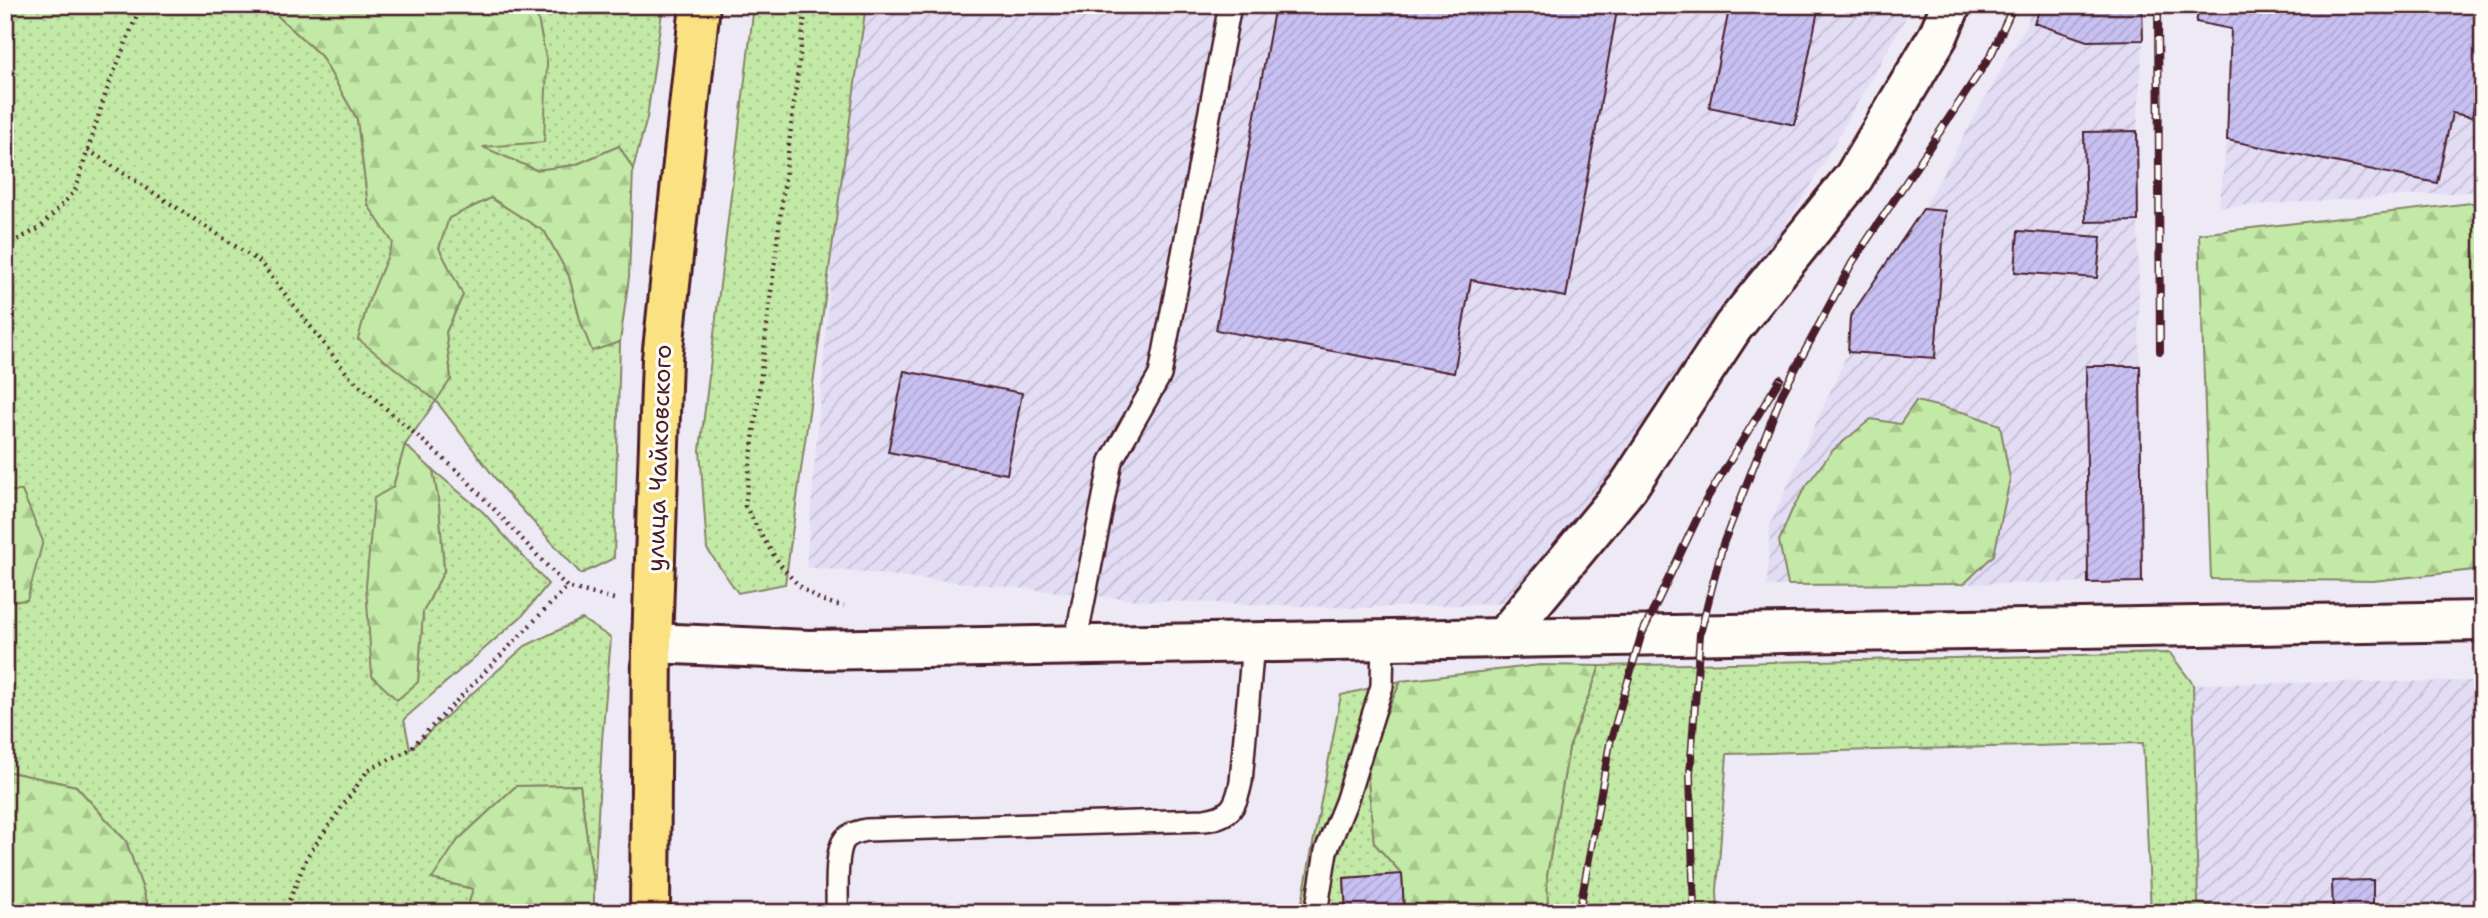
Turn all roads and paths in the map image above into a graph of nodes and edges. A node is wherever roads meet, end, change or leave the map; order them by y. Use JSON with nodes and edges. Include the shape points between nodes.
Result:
{"nodes":[{"id":1,"x":141,"y":5,"type":"edge"},
{"id":2,"x":700,"y":5,"type":"edge"},
{"id":3,"x":806,"y":5,"type":"edge"},
{"id":4,"x":1230,"y":5,"type":"edge"},
{"id":5,"x":1951,"y":5,"type":"edge"},
{"id":6,"x":88,"y":150,"type":"junction"},
{"id":7,"x":5,"y":246,"type":"edge"},
{"id":8,"x":856,"y":606,"type":"dead end"},
{"id":9,"x":2483,"y":621,"type":"edge"},
{"id":10,"x":1503,"y":638,"type":"junction"},
{"id":11,"x":1383,"y":640,"type":"junction"},
{"id":12,"x":652,"y":643,"type":"junction"},
{"id":13,"x":1253,"y":643,"type":"junction"},
{"id":14,"x":1075,"y":645,"type":"junction"},
{"id":15,"x":284,"y":913,"type":"edge"},
{"id":16,"x":650,"y":913,"type":"edge"},
{"id":17,"x":837,"y":913,"type":"edge"},
{"id":18,"x":1316,"y":913,"type":"edge"}],
"edges":[{"from":1,"to":6,"type":"path"},
{"from":2,"to":12,"type":"highway","name":"улица Чайковского","via":[[662,359]]},
{"from":3,"to":8,"type":"path","via":[[745,506],[799,587],[823,603]]},
{"from":4,"to":14,"type":"lane","via":[[1160,375],[1111,461]]},
{"from":5,"to":10,"type":"street","via":[[1938,36],[1854,177],[1733,327],[1628,487]]},
{"from":6,"to":7,"type":"path","via":[[75,191],[40,228]]},
{"from":6,"to":15,"type":"path","via":[[260,262],[349,376],[462,475],[567,587],[409,750],[368,770],[308,855]]},
{"from":9,"to":10,"type":"street"},
{"from":10,"to":11,"type":"street"},
{"from":11,"to":13,"type":"street"},
{"from":11,"to":18,"type":"lane","via":[[1382,687],[1326,851]]},
{"from":12,"to":14,"type":"street","via":[[809,650]]},
{"from":12,"to":16,"type":"highway","name":"улица Чайковского"},
{"from":13,"to":14,"type":"street"},
{"from":13,"to":17,"type":"lane","via":[[1241,782],[1231,811],[1205,820],[854,832],[844,840],[840,853]]}]}
